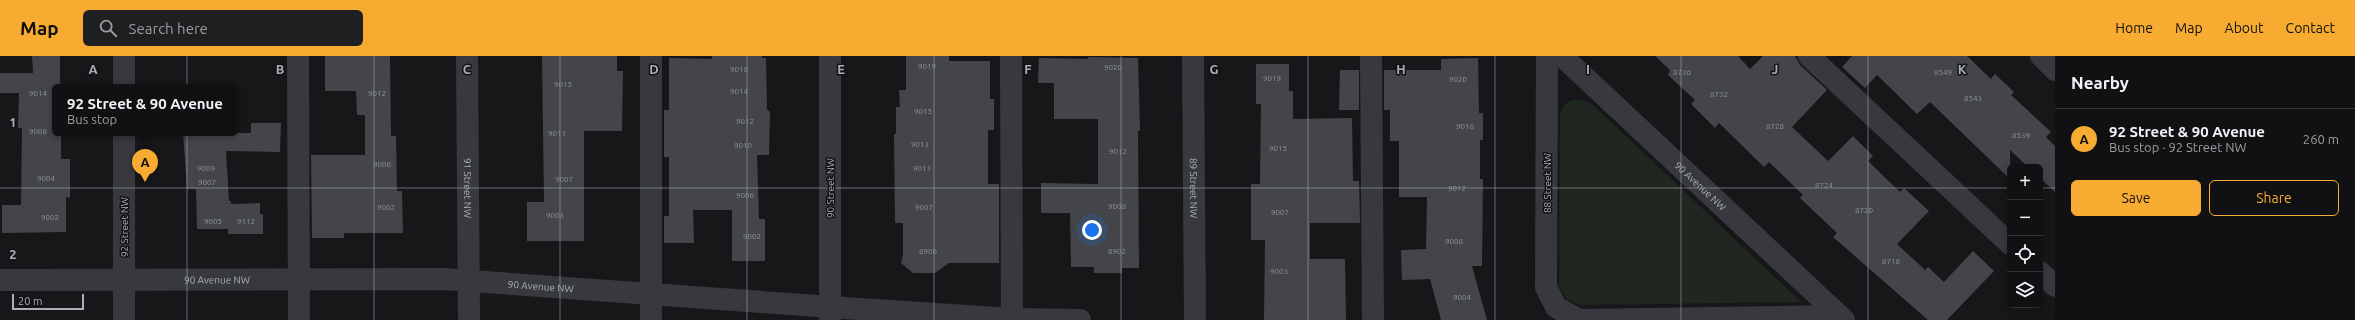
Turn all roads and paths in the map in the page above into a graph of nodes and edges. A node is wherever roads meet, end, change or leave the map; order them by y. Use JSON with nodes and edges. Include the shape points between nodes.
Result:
{"nodes":[{"id":1,"x":124,"y":56,"type":"edge"},
{"id":2,"x":298,"y":56,"type":"edge"},
{"id":3,"x":467,"y":56,"type":"edge"},
{"id":4,"x":652,"y":56,"type":"edge"},
{"id":5,"x":830,"y":56,"type":"edge"},
{"id":6,"x":1011,"y":56,"type":"edge"},
{"id":7,"x":1193,"y":56,"type":"edge"},
{"id":8,"x":1371,"y":56,"type":"edge"},
{"id":9,"x":1547,"y":56,"type":"edge"},
{"id":10,"x":1562,"y":56,"type":"edge"},
{"id":11,"x":1809,"y":56,"type":"edge"},
{"id":12,"x":2040,"y":56,"type":"edge"},
{"id":13,"x":2055,"y":70,"type":"edge"},
{"id":14,"x":124,"y":84,"type":"edge"},
{"id":15,"x":124,"y":136,"type":"edge"},
{"id":16,"x":2007,"y":241,"type":"edge"},
{"id":17,"x":2043,"y":275,"type":"edge"},
{"id":18,"x":299,"y":279,"type":"junction"},
{"id":19,"x":0,"y":280,"type":"edge"},
{"id":20,"x":124,"y":280,"type":"junction"},
{"id":21,"x":468,"y":280,"type":"junction"},
{"id":22,"x":2055,"y":286,"type":"edge"},
{"id":23,"x":651,"y":293,"type":"junction"},
{"id":24,"x":1556,"y":307,"type":"joint"},
{"id":25,"x":830,"y":314,"type":"edge"},
{"id":26,"x":1842,"y":318,"type":"edge"},
{"id":27,"x":1012,"y":319,"type":"edge"},
{"id":28,"x":124,"y":320,"type":"edge"},
{"id":29,"x":299,"y":320,"type":"edge"},
{"id":30,"x":469,"y":320,"type":"edge"},
{"id":31,"x":651,"y":320,"type":"edge"},
{"id":32,"x":1080,"y":320,"type":"edge"},
{"id":33,"x":1195,"y":320,"type":"edge"},
{"id":34,"x":1373,"y":320,"type":"edge"}],
"edges":[{"from":1,"to":14,"type":"street"},
{"from":2,"to":18,"type":"street"},
{"from":3,"to":21,"type":"street","name":"91 Street NW"},
{"from":4,"to":23,"type":"street"},
{"from":5,"to":25,"type":"street","name":"90 Street NW"},
{"from":6,"to":27,"type":"street"},
{"from":7,"to":33,"type":"street","name":"89 Street NW"},
{"from":8,"to":34,"type":"street"},
{"from":9,"to":24,"type":"street","name":"88 Street NW","via":[[1546,287]]},
{"from":10,"to":26,"type":"street","name":"90 Avenue NW"},
{"from":11,"to":16,"type":"street"},
{"from":12,"to":13,"type":"street"},
{"from":15,"to":20,"type":"street","name":"92 Street NW"},
{"from":17,"to":22,"type":"street"},
{"from":18,"to":20,"type":"street","name":"90 Avenue NW"},
{"from":18,"to":21,"type":"street","name":"90 Avenue NW"},
{"from":18,"to":29,"type":"street"},
{"from":19,"to":20,"type":"street","name":"90 Avenue NW"},
{"from":20,"to":28,"type":"street","name":"92 Street NW"},
{"from":21,"to":23,"type":"street","name":"90 Avenue NW"},
{"from":21,"to":30,"type":"street","name":"91 Street NW"},
{"from":23,"to":25,"type":"street","name":"90 Avenue NW"},
{"from":23,"to":31,"type":"street"},
{"from":24,"to":26,"type":"street","name":"90 Avenue NW","via":[[1579,320]]},
{"from":25,"to":27,"type":"street","name":"90 Avenue NW"},
{"from":27,"to":32,"type":"street","name":"90 Avenue NW"}]}
